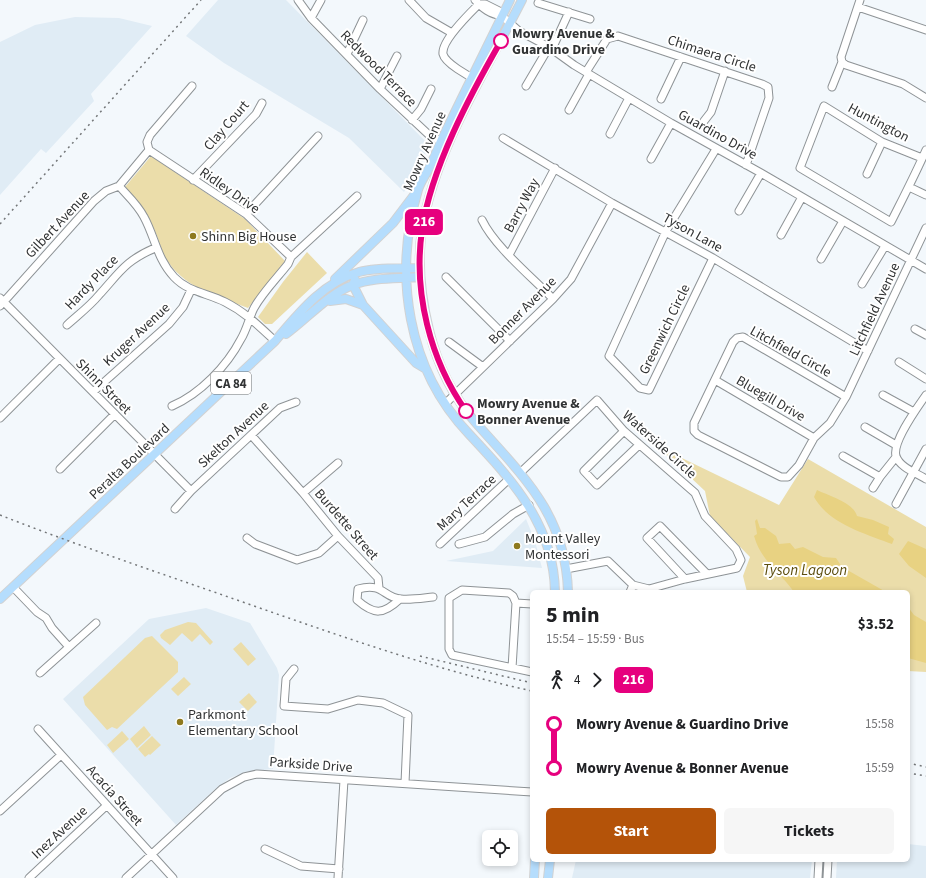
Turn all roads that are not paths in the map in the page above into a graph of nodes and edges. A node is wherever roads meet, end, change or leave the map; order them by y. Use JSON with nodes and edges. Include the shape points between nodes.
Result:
{"nodes":[{"id":1,"x":298,"y":0,"type":"edge"},
{"id":2,"x":321,"y":0,"type":"edge"},
{"id":3,"x":409,"y":0,"type":"edge"},
{"id":4,"x":510,"y":0,"type":"edge"},
{"id":5,"x":522,"y":0,"type":"edge"},
{"id":6,"x":477,"y":2,"type":"edge"},
{"id":7,"x":538,"y":3,"type":"dead end"},
{"id":8,"x":859,"y":3,"type":"edge"},
{"id":9,"x":569,"y":12,"type":"junction"},
{"id":10,"x":502,"y":16,"type":"junction"},
{"id":11,"x":311,"y":18,"type":"junction"},
{"id":12,"x":590,"y":19,"type":"dead end"},
{"id":13,"x":363,"y":20,"type":"dead end"},
{"id":14,"x":510,"y":23,"type":"junction"},
{"id":15,"x":926,"y":30,"type":"edge"},
{"id":16,"x":452,"y":33,"type":"junction"},
{"id":17,"x":550,"y":48,"type":"junction"},
{"id":18,"x":347,"y":54,"type":"junction"},
{"id":19,"x":397,"y":56,"type":"dead end"},
{"id":20,"x":681,"y":57,"type":"junction"},
{"id":21,"x":842,"y":62,"type":"junction"},
{"id":22,"x":725,"y":71,"type":"junction"},
{"id":23,"x":588,"y":73,"type":"junction"},
{"id":24,"x":472,"y":78,"type":"junction"},
{"id":25,"x":480,"y":82,"type":"junction"},
{"id":26,"x":192,"y":86,"type":"dead end"},
{"id":27,"x":526,"y":86,"type":"dead end"},
{"id":28,"x":832,"y":87,"type":"dead end"},
{"id":29,"x":380,"y":89,"type":"junction"},
{"id":30,"x":431,"y":89,"type":"dead end"},
{"id":31,"x":630,"y":98,"type":"junction"},
{"id":32,"x":661,"y":98,"type":"dead end"},
{"id":33,"x":926,"y":98,"type":"edge"},
{"id":34,"x":262,"y":103,"type":"dead end"},
{"id":35,"x":568,"y":110,"type":"dead end"},
{"id":36,"x":412,"y":120,"type":"junction"},
{"id":37,"x":704,"y":121,"type":"dead end"},
{"id":38,"x":671,"y":123,"type":"junction"},
{"id":39,"x":610,"y":134,"type":"dead end"},
{"id":40,"x":318,"y":136,"type":"dead end"},
{"id":41,"x":503,"y":138,"type":"dead end"},
{"id":42,"x":441,"y":142,"type":"junction"},
{"id":43,"x":882,"y":142,"type":"junction"},
{"id":44,"x":449,"y":145,"type":"junction"},
{"id":45,"x":716,"y":149,"type":"junction"},
{"id":46,"x":149,"y":150,"type":"junction"},
{"id":47,"x":926,"y":150,"type":"edge"},
{"id":48,"x":922,"y":158,"type":"junction"},
{"id":49,"x":651,"y":159,"type":"dead end"},
{"id":50,"x":746,"y":165,"type":"junction"},
{"id":51,"x":555,"y":168,"type":"junction"},
{"id":52,"x":761,"y":173,"type":"junction"},
{"id":53,"x":867,"y":174,"type":"dead end"},
{"id":54,"x":194,"y":180,"type":"junction"},
{"id":55,"x":119,"y":186,"type":"junction"},
{"id":56,"x":909,"y":187,"type":"junction"},
{"id":57,"x":418,"y":189,"type":"junction"},
{"id":58,"x":926,"y":195,"type":"edge"},
{"id":59,"x":357,"y":196,"type":"dead end"},
{"id":60,"x":802,"y":197,"type":"junction"},
{"id":61,"x":612,"y":203,"type":"junction"},
{"id":62,"x":739,"y":211,"type":"dead end"},
{"id":63,"x":246,"y":214,"type":"junction"},
{"id":64,"x":482,"y":220,"type":"dead end"},
{"id":65,"x":843,"y":221,"type":"junction"},
{"id":66,"x":926,"y":228,"type":"edge"},
{"id":67,"x":666,"y":231,"type":"junction"},
{"id":68,"x":781,"y":235,"type":"dead end"},
{"id":69,"x":885,"y":246,"type":"junction"},
{"id":70,"x":156,"y":248,"type":"junction"},
{"id":71,"x":510,"y":255,"type":"junction"},
{"id":72,"x":291,"y":257,"type":"junction"},
{"id":73,"x":713,"y":258,"type":"junction"},
{"id":74,"x":821,"y":258,"type":"dead end"},
{"id":75,"x":912,"y":260,"type":"junction"},
{"id":76,"x":405,"y":268,"type":"junction"},
{"id":77,"x":420,"y":268,"type":"junction"},
{"id":78,"x":926,"y":269,"type":"edge"},
{"id":79,"x":359,"y":272,"type":"junction"},
{"id":80,"x":420,"y":277,"type":"junction"},
{"id":81,"x":446,"y":277,"type":"dead end"},
{"id":82,"x":405,"y":278,"type":"junction"},
{"id":83,"x":862,"y":284,"type":"dead end"},
{"id":84,"x":353,"y":285,"type":"junction"},
{"id":85,"x":328,"y":286,"type":"junction"},
{"id":86,"x":191,"y":290,"type":"junction"},
{"id":87,"x":554,"y":299,"type":"junction"},
{"id":88,"x":1,"y":302,"type":"edge"},
{"id":89,"x":324,"y":303,"type":"junction"},
{"id":90,"x":363,"y":305,"type":"junction"},
{"id":91,"x":250,"y":317,"type":"junction"},
{"id":92,"x":67,"y":325,"type":"dead end"},
{"id":93,"x":915,"y":329,"type":"dead end"},
{"id":94,"x":926,"y":336,"type":"edge"},
{"id":95,"x":275,"y":341,"type":"junction"},
{"id":96,"x":510,"y":341,"type":"junction"},
{"id":97,"x":449,"y":342,"type":"dead end"},
{"id":98,"x":868,"y":351,"type":"junction"},
{"id":99,"x":59,"y":359,"type":"junction"},
{"id":100,"x":899,"y":362,"type":"dead end"},
{"id":101,"x":483,"y":367,"type":"junction"},
{"id":102,"x":426,"y":369,"type":"junction"},
{"id":103,"x":926,"y":379,"type":"edge"},
{"id":104,"x":715,"y":380,"type":"junction"},
{"id":105,"x":93,"y":392,"type":"junction"},
{"id":106,"x":456,"y":395,"type":"junction"},
{"id":107,"x":883,"y":395,"type":"dead end"},
{"id":108,"x":926,"y":396,"type":"edge"},
{"id":109,"x":846,"y":397,"type":"junction"},
{"id":110,"x":296,"y":402,"type":"dead end"},
{"id":111,"x":446,"y":404,"type":"junction"},
{"id":112,"x":172,"y":406,"type":"dead end"},
{"id":113,"x":914,"y":412,"type":"junction"},
{"id":114,"x":115,"y":414,"type":"junction"},
{"id":115,"x":0,"y":418,"type":"edge"},
{"id":116,"x":865,"y":427,"type":"dead end"},
{"id":117,"x":624,"y":431,"type":"junction"},
{"id":118,"x":252,"y":436,"type":"junction"},
{"id":119,"x":814,"y":438,"type":"junction"},
{"id":120,"x":639,"y":445,"type":"junction"},
{"id":121,"x":896,"y":445,"type":"junction"},
{"id":122,"x":926,"y":449,"type":"edge"},
{"id":123,"x":155,"y":455,"type":"junction"},
{"id":124,"x":843,"y":456,"type":"dead end"},
{"id":125,"x":896,"y":457,"type":"junction"},
{"id":126,"x":338,"y":464,"type":"dead end"},
{"id":127,"x":60,"y":469,"type":"dead end"},
{"id":128,"x":521,"y":472,"type":"junction"},
{"id":129,"x":914,"y":472,"type":"junction"},
{"id":130,"x":788,"y":477,"type":"joint"},
{"id":131,"x":880,"y":477,"type":"junction"},
{"id":132,"x":509,"y":479,"type":"junction"},
{"id":133,"x":926,"y":479,"type":"edge"},
{"id":134,"x":874,"y":488,"type":"dead end"},
{"id":135,"x":191,"y":491,"type":"junction"},
{"id":136,"x":303,"y":493,"type":"junction"},
{"id":137,"x":529,"y":504,"type":"junction"},
{"id":138,"x":896,"y":504,"type":"dead end"},
{"id":139,"x":176,"y":509,"type":"dead end"},
{"id":140,"x":338,"y":536,"type":"junction"},
{"id":141,"x":247,"y":538,"type":"dead end"},
{"id":142,"x":440,"y":544,"type":"dead end"},
{"id":143,"x":459,"y":544,"type":"dead end"},
{"id":144,"x":566,"y":569,"type":"junction"},
{"id":145,"x":707,"y":574,"type":"junction"},
{"id":146,"x":685,"y":579,"type":"junction"},
{"id":147,"x":13,"y":587,"type":"junction"},
{"id":148,"x":379,"y":588,"type":"junction"},
{"id":149,"x":635,"y":588,"type":"edge"},
{"id":150,"x":555,"y":590,"type":"edge"},
{"id":151,"x":568,"y":590,"type":"edge"},
{"id":152,"x":433,"y":597,"type":"dead end"},
{"id":153,"x":0,"y":599,"type":"edge"},
{"id":154,"x":400,"y":599,"type":"junction"},
{"id":155,"x":516,"y":603,"type":"junction"},
{"id":156,"x":530,"y":604,"type":"edge"},
{"id":157,"x":96,"y":623,"type":"dead end"},
{"id":158,"x":69,"y":647,"type":"junction"},
{"id":159,"x":512,"y":668,"type":"junction"},
{"id":160,"x":294,"y":669,"type":"dead end"},
{"id":161,"x":530,"y":672,"type":"edge"},
{"id":162,"x":40,"y":673,"type":"dead end"},
{"id":163,"x":38,"y":729,"type":"dead end"},
{"id":164,"x":61,"y":754,"type":"junction"},
{"id":165,"x":344,"y":780,"type":"junction"},
{"id":166,"x":405,"y":783,"type":"junction"},
{"id":167,"x":530,"y":792,"type":"edge"},
{"id":168,"x":106,"y":806,"type":"junction"},
{"id":169,"x":0,"y":811,"type":"edge"},
{"id":170,"x":265,"y":848,"type":"dead end"},
{"id":171,"x":152,"y":855,"type":"junction"},
{"id":172,"x":535,"y":862,"type":"edge"},
{"id":173,"x":550,"y":862,"type":"edge"},
{"id":174,"x":819,"y":862,"type":"edge"},
{"id":175,"x":828,"y":862,"type":"edge"},
{"id":176,"x":339,"y":869,"type":"junction"},
{"id":177,"x":29,"y":878,"type":"edge"},
{"id":178,"x":126,"y":878,"type":"edge"},
{"id":179,"x":173,"y":878,"type":"edge"},
{"id":180,"x":338,"y":878,"type":"edge"},
{"id":181,"x":534,"y":878,"type":"edge"},
{"id":182,"x":548,"y":878,"type":"edge"},
{"id":183,"x":818,"y":878,"type":"edge"},
{"id":184,"x":827,"y":878,"type":"edge"}],
"edges":[{"from":1,"to":11,"type":"street","name":"Redwood Terrace"},
{"from":2,"to":11,"type":"street"},
{"from":3,"to":16,"type":"street","via":[[426,18]]},
{"from":4,"to":10,"type":"main road","name":"Mowry Avenue"},
{"from":5,"to":14,"type":"main road","name":"Mowry Avenue"},
{"from":6,"to":10,"type":"street","name":"Guardino Drive","via":[[482,8]]},
{"from":6,"to":16,"type":"street"},
{"from":7,"to":9,"type":"street"},
{"from":8,"to":15,"type":"street"},
{"from":8,"to":21,"type":"street","via":[[841,57]]},
{"from":9,"to":12,"type":"street"},
{"from":9,"to":17,"type":"street"},
{"from":10,"to":14,"type":"street","name":"Guardino Drive"},
{"from":10,"to":24,"type":"main road","name":"Mowry Avenue"},
{"from":11,"to":18,"type":"street","name":"Redwood Terrace"},
{"from":13,"to":18,"type":"street"},
{"from":14,"to":17,"type":"street","name":"Guardino Drive","via":[[519,31]]},
{"from":14,"to":25,"type":"main road","name":"Mowry Avenue"},
{"from":16,"to":24,"type":"street","via":[[443,54],[448,61]]},
{"from":17,"to":23,"type":"street","name":"Guardino Drive"},
{"from":17,"to":27,"type":"street"},
{"from":18,"to":29,"type":"street","name":"Redwood Terrace"},
{"from":19,"to":29,"type":"street"},
{"from":20,"to":22,"type":"street","name":"Chimaera Circle"},
{"from":20,"to":23,"type":"street","name":"Chimaera Circle","via":[[614,35],[607,39]]},
{"from":20,"to":32,"type":"street"},
{"from":21,"to":28,"type":"street"},
{"from":21,"to":33,"type":"street","via":[[903,84]]},
{"from":22,"to":37,"type":"street","via":[[711,112]]},
{"from":22,"to":50,"type":"street","name":"Chimaera Circle","via":[[762,84],[768,87],[770,92]]},
{"from":23,"to":31,"type":"street","name":"Guardino Drive"},
{"from":23,"to":35,"type":"street","name":"Chimaera Circle"},
{"from":24,"to":25,"type":"street"},
{"from":24,"to":42,"type":"main road","name":"Mowry Avenue"},
{"from":25,"to":44,"type":"main road","name":"Mowry Avenue"},
{"from":26,"to":46,"type":"street","via":[[150,134],[147,142]]},
{"from":29,"to":36,"type":"street","name":"Redwood Terrace"},
{"from":30,"to":36,"type":"street"},
{"from":31,"to":38,"type":"street","name":"Guardino Drive"},
{"from":31,"to":39,"type":"street"},
{"from":34,"to":54,"type":"street","name":"Clay Court","via":[[256,114]]},
{"from":36,"to":42,"type":"street","name":"Redwood Terrace"},
{"from":38,"to":45,"type":"street","name":"Guardino Drive"},
{"from":38,"to":49,"type":"street"},
{"from":40,"to":63,"type":"street"},
{"from":41,"to":51,"type":"street","name":"Tyson Lane"},
{"from":42,"to":44,"type":"street","name":"Redwood Terrace"},
{"from":42,"to":57,"type":"main road","name":"Mowry Avenue"},
{"from":43,"to":48,"type":"street","name":"Huntington"},
{"from":43,"to":53,"type":"street"},
{"from":43,"to":56,"type":"street","name":"Huntington","via":[[824,106],[800,168],[891,222]]},
{"from":44,"to":77,"type":"main road","name":"Mowry Avenue","via":[[428,201],[422,229]]},
{"from":45,"to":50,"type":"street","name":"Guardino Drive"},
{"from":45,"to":67,"type":"street"},
{"from":46,"to":54,"type":"street","name":"Ridley Drive"},
{"from":46,"to":55,"type":"street","name":"Gilbert Avenue"},
{"from":47,"to":48,"type":"street"},
{"from":48,"to":56,"type":"street"},
{"from":50,"to":52,"type":"street","name":"Guardino Drive"},
{"from":51,"to":61,"type":"street","name":"Tyson Lane"},
{"from":51,"to":71,"type":"street","name":"Barry Way"},
{"from":52,"to":60,"type":"street","name":"Guardino Drive"},
{"from":52,"to":62,"type":"street"},
{"from":54,"to":63,"type":"street","name":"Ridley Drive"},
{"from":55,"to":70,"type":"street","via":[[145,217]]},
{"from":55,"to":88,"type":"street","name":"Gilbert Avenue","via":[[94,200]]},
{"from":56,"to":58,"type":"street"},
{"from":57,"to":76,"type":"main road","name":"Mowry Avenue","via":[[408,230]]},
{"from":57,"to":85,"type":"main road","via":[[393,223]]},
{"from":59,"to":72,"type":"street","name":"Peralta Boulevard"},
{"from":60,"to":65,"type":"street","name":"Guardino Drive"},
{"from":60,"to":68,"type":"street"},
{"from":61,"to":67,"type":"street","name":"Tyson Lane"},
{"from":61,"to":87,"type":"street","name":"Bonner Avenue","via":[[571,279]]},
{"from":63,"to":72,"type":"street","name":"Ridley Drive"},
{"from":64,"to":71,"type":"street"},
{"from":65,"to":69,"type":"street","name":"Guardino Drive"},
{"from":65,"to":74,"type":"street"},
{"from":66,"to":75,"type":"street","name":"Litchfield Avenue"},
{"from":67,"to":73,"type":"street","name":"Tyson Lane"},
{"from":67,"to":73,"type":"street","name":"Greenwich Circle","via":[[609,356],[640,388],[649,390]]},
{"from":69,"to":75,"type":"street","name":"Guardino Drive"},
{"from":69,"to":83,"type":"street"},
{"from":70,"to":86,"type":"street","via":[[174,277]]},
{"from":70,"to":92,"type":"street","name":"Hardy Place","via":[[126,264],[99,296]]},
{"from":71,"to":87,"type":"street"},
{"from":72,"to":91,"type":"street","name":"Peralta Boulevard"},
{"from":73,"to":98,"type":"street","name":"Tyson Lane"},
{"from":75,"to":78,"type":"street","name":"Guardino Drive"},
{"from":75,"to":98,"type":"street","name":"Litchfield Avenue"},
{"from":76,"to":77,"type":"main road","name":"Peralta Boulevard"},
{"from":76,"to":79,"type":"main road","name":"Peralta Boulevard"},
{"from":76,"to":82,"type":"main road","name":"Mowry Avenue"},
{"from":77,"to":80,"type":"main road","name":"Mowry Avenue"},
{"from":79,"to":84,"type":"main road"},
{"from":79,"to":85,"type":"main road","name":"Peralta Boulevard"},
{"from":80,"to":82,"type":"main road","name":"Peralta Boulevard","number":"CA 84"},
{"from":80,"to":106,"type":"main road","name":"Mowry Avenue","via":[[424,311],[432,342]]},
{"from":81,"to":96,"type":"street"},
{"from":82,"to":84,"type":"main road","name":"Peralta Boulevard","number":"CA 84","via":[[377,279]]},
{"from":82,"to":102,"type":"main road","name":"Mowry Avenue","via":[[409,316]]},
{"from":84,"to":89,"type":"main road","name":"Peralta Boulevard","number":"CA 84"},
{"from":84,"to":90,"type":"main road","name":"Mowry Avenue"},
{"from":85,"to":95,"type":"main road","name":"Peralta Boulevard","number":"CA 84"},
{"from":86,"to":91,"type":"street","via":[[223,301]]},
{"from":86,"to":105,"type":"street","name":"Kruger Avenue","via":[[183,307],[169,324]]},
{"from":87,"to":96,"type":"street","name":"Bonner Avenue"},
{"from":88,"to":99,"type":"street","name":"Shinn Street"},
{"from":89,"to":90,"type":"main road","via":[[346,299]]},
{"from":89,"to":95,"type":"main road","name":"Peralta Boulevard","number":"CA 84","via":[[303,322]]},
{"from":90,"to":102,"type":"main road","name":"Mowry Avenue","via":[[416,363]]},
{"from":91,"to":95,"type":"street"},
{"from":91,"to":112,"type":"street","name":"Peralta Boulevard","via":[[242,338],[221,368],[186,400]]},
{"from":93,"to":94,"type":"street"},
{"from":95,"to":123,"type":"main road","name":"Peralta Boulevard","number":"CA 84"},
{"from":96,"to":101,"type":"street","name":"Bonner Avenue"},
{"from":97,"to":101,"type":"street"},
{"from":98,"to":109,"type":"street","name":"Litchfield Avenue"},
{"from":99,"to":105,"type":"street","name":"Shinn Street"},
{"from":99,"to":115,"type":"street"},
{"from":100,"to":103,"type":"street"},
{"from":101,"to":106,"type":"street","name":"Bonner Avenue"},
{"from":102,"to":111,"type":"main road","name":"Mowry Avenue"},
{"from":104,"to":109,"type":"street","name":"Litchfield Circle","via":[[733,342],[743,337]]},
{"from":104,"to":119,"type":"street","name":"Bluegill Drive"},
{"from":104,"to":130,"type":"street","name":"Litchfield Circle","via":[[694,423],[694,431],[781,477]]},
{"from":105,"to":114,"type":"street","name":"Shinn Street"},
{"from":106,"to":111,"type":"street","name":"Bonner Avenue"},
{"from":106,"to":128,"type":"main road","name":"Mowry Avenue","via":[[473,420]]},
{"from":107,"to":113,"type":"street"},
{"from":108,"to":113,"type":"street"},
{"from":109,"to":119,"type":"street","name":"Litchfield Avenue","via":[[830,423]]},
{"from":110,"to":118,"type":"street","name":"Skelton Avenue","via":[[280,408]]},
{"from":111,"to":132,"type":"main road","name":"Mowry Avenue","via":[[464,429]]},
{"from":113,"to":121,"type":"street"},
{"from":114,"to":123,"type":"street","name":"Shinn Street"},
{"from":114,"to":127,"type":"street"},
{"from":116,"to":121,"type":"street"},
{"from":117,"to":120,"type":"street","name":"Waterside Circle"},
{"from":117,"to":120,"type":"street","via":[[584,471],[597,485]]},
{"from":117,"to":128,"type":"street","name":"Waterside Circle","via":[[596,400]]},
{"from":118,"to":135,"type":"street","name":"Skelton Avenue"},
{"from":118,"to":136,"type":"street","name":"Burdette Street"},
{"from":119,"to":130,"type":"street","name":"Litchfield Avenue","via":[[799,465]]},
{"from":120,"to":145,"type":"street","name":"Waterside Circle","via":[[695,493],[705,516],[736,549],[741,560],[737,568]]},
{"from":121,"to":125,"type":"street"},
{"from":122,"to":129,"type":"street"},
{"from":123,"to":135,"type":"street","name":"Shinn Street"},
{"from":123,"to":147,"type":"main road","name":"Peralta Boulevard","number":"CA 84"},
{"from":124,"to":131,"type":"street"},
{"from":125,"to":129,"type":"street"},
{"from":125,"to":131,"type":"street"},
{"from":126,"to":136,"type":"street"},
{"from":128,"to":144,"type":"main road","name":"Mowry Avenue","via":[[549,515]]},
{"from":129,"to":133,"type":"street"},
{"from":129,"to":138,"type":"street"},
{"from":131,"to":134,"type":"street"},
{"from":132,"to":137,"type":"main road","name":"Mowry Avenue"},
{"from":132,"to":142,"type":"street","name":"Mary Terrace"},
{"from":135,"to":139,"type":"street","name":"Skelton Avenue"},
{"from":136,"to":140,"type":"street","name":"Burdette Street"},
{"from":137,"to":143,"type":"street","via":[[485,537]]},
{"from":137,"to":150,"type":"main road","name":"Mowry Avenue","via":[[548,546]]},
{"from":140,"to":141,"type":"street","via":[[319,553],[297,560],[255,544]]},
{"from":140,"to":148,"type":"street","name":"Burdette Street","via":[[378,578]]},
{"from":144,"to":149,"type":"street","via":[[608,561]]},
{"from":144,"to":151,"type":"main road","name":"Mowry Avenue"},
{"from":145,"to":146,"type":"street","name":"Waterside Circle"},
{"from":145,"to":146,"type":"street","via":[[660,526],[647,538]]},
{"from":146,"to":149,"type":"street","name":"Waterside Circle","via":[[649,589]]},
{"from":147,"to":153,"type":"main road","name":"Peralta Boulevard","number":"CA 84"},
{"from":147,"to":158,"type":"street","via":[[46,618]]},
{"from":148,"to":154,"type":"street"},
{"from":148,"to":154,"type":"street","via":[[369,586],[358,590],[357,600],[368,610],[380,612],[393,606]]},
{"from":152,"to":154,"type":"street"},
{"from":155,"to":156,"type":"street"},
{"from":155,"to":159,"type":"street"},
{"from":155,"to":159,"type":"street","via":[[511,594],[462,590],[449,598],[449,649],[452,655]]},
{"from":157,"to":158,"type":"street"},
{"from":158,"to":162,"type":"street"},
{"from":159,"to":161,"type":"street"},
{"from":160,"to":166,"type":"street","via":[[286,679],[284,706],[328,709],[358,700],[383,702],[408,715]]},
{"from":163,"to":164,"type":"street","name":"Acacia Street"},
{"from":164,"to":168,"type":"street","name":"Acacia Street"},
{"from":164,"to":169,"type":"street"},
{"from":165,"to":166,"type":"street","name":"Parkside Drive"},
{"from":165,"to":171,"type":"street","name":"Parkside Drive","via":[[261,774],[244,777],[222,789]]},
{"from":165,"to":176,"type":"street"},
{"from":166,"to":167,"type":"street","name":"Parkside Drive"},
{"from":168,"to":171,"type":"street","name":"Acacia Street"},
{"from":168,"to":177,"type":"street","name":"Inez Avenue"},
{"from":170,"to":176,"type":"street","via":[[301,866]]},
{"from":171,"to":178,"type":"street","name":"Parkside Drive"},
{"from":171,"to":179,"type":"street","name":"Acacia Street"},
{"from":172,"to":181,"type":"main road"},
{"from":173,"to":182,"type":"main road"},
{"from":174,"to":183,"type":"street"},
{"from":175,"to":184,"type":"street"},
{"from":176,"to":180,"type":"street"}]}
